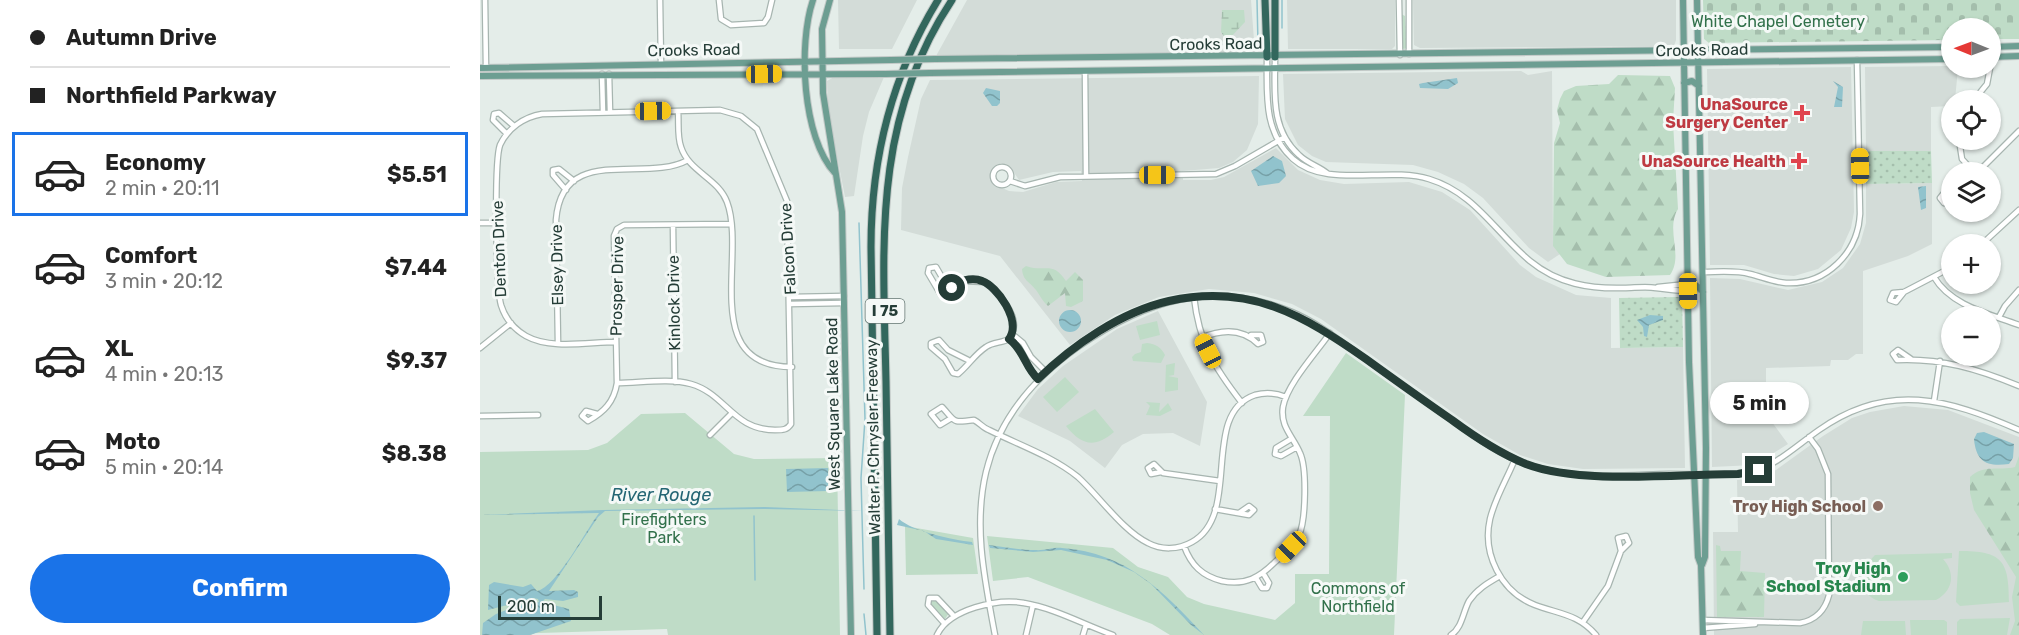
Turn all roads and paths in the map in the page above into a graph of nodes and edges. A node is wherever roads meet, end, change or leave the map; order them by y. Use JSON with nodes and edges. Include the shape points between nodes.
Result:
{"nodes":[{"id":1,"x":485,"y":0,"type":"edge"},
{"id":2,"x":660,"y":0,"type":"edge"},
{"id":3,"x":719,"y":0,"type":"edge"},
{"id":4,"x":772,"y":0,"type":"edge"},
{"id":5,"x":813,"y":0,"type":"edge"},
{"id":6,"x":938,"y":0,"type":"edge"},
{"id":7,"x":952,"y":0,"type":"edge"},
{"id":8,"x":1265,"y":0,"type":"edge"},
{"id":9,"x":1275,"y":0,"type":"edge"},
{"id":10,"x":1409,"y":0,"type":"edge"},
{"id":11,"x":1683,"y":0,"type":"edge"},
{"id":12,"x":1697,"y":0,"type":"edge"},
{"id":13,"x":829,"y":2,"type":"edge"},
{"id":14,"x":1399,"y":2,"type":"edge"},
{"id":15,"x":1409,"y":7,"type":"junction"},
{"id":16,"x":1399,"y":13,"type":"junction"},
{"id":17,"x":1409,"y":16,"type":"junction"},
{"id":18,"x":1683,"y":28,"type":"junction"},
{"id":19,"x":1698,"y":33,"type":"junction"},
{"id":20,"x":2019,"y":46,"type":"edge"},
{"id":21,"x":2001,"y":47,"type":"edge"},
{"id":22,"x":1933,"y":48,"type":"junction"},
{"id":23,"x":1941,"y":48,"type":"edge"},
{"id":24,"x":1807,"y":49,"type":"junction"},
{"id":25,"x":1862,"y":49,"type":"junction"},
{"id":26,"x":1719,"y":51,"type":"junction"},
{"id":27,"x":1665,"y":52,"type":"junction"},
{"id":28,"x":1684,"y":52,"type":"junction"},
{"id":29,"x":1698,"y":52,"type":"junction"},
{"id":30,"x":1484,"y":54,"type":"junction"},
{"id":31,"x":1512,"y":54,"type":"junction"},
{"id":32,"x":1400,"y":55,"type":"junction"},
{"id":33,"x":1409,"y":55,"type":"junction"},
{"id":34,"x":1315,"y":56,"type":"junction"},
{"id":35,"x":2019,"y":56,"type":"edge"},
{"id":36,"x":1271,"y":57,"type":"junction"},
{"id":37,"x":2001,"y":57,"type":"edge"},
{"id":38,"x":1156,"y":58,"type":"junction"},
{"id":39,"x":1941,"y":58,"type":"edge"},
{"id":40,"x":1055,"y":59,"type":"junction"},
{"id":41,"x":1085,"y":59,"type":"junction"},
{"id":42,"x":1135,"y":59,"type":"junction"},
{"id":43,"x":1929,"y":59,"type":"junction"},
{"id":44,"x":822,"y":60,"type":"junction"},
{"id":45,"x":839,"y":60,"type":"junction"},
{"id":46,"x":1857,"y":60,"type":"junction"},
{"id":47,"x":789,"y":61,"type":"junction"},
{"id":48,"x":806,"y":61,"type":"junction"},
{"id":49,"x":725,"y":62,"type":"junction"},
{"id":50,"x":1803,"y":62,"type":"junction"},
{"id":51,"x":1716,"y":63,"type":"junction"},
{"id":52,"x":662,"y":64,"type":"junction"},
{"id":53,"x":1663,"y":64,"type":"junction"},
{"id":54,"x":1684,"y":64,"type":"junction"},
{"id":55,"x":1698,"y":64,"type":"junction"},
{"id":56,"x":605,"y":66,"type":"junction"},
{"id":57,"x":1480,"y":66,"type":"junction"},
{"id":58,"x":1509,"y":66,"type":"junction"},
{"id":59,"x":485,"y":68,"type":"edge"},
{"id":60,"x":1403,"y":68,"type":"junction"},
{"id":61,"x":1267,"y":69,"type":"junction"},
{"id":62,"x":1275,"y":69,"type":"junction"},
{"id":63,"x":1312,"y":69,"type":"junction"},
{"id":64,"x":1083,"y":71,"type":"junction"},
{"id":65,"x":1131,"y":71,"type":"junction"},
{"id":66,"x":1153,"y":71,"type":"junction"},
{"id":67,"x":1052,"y":72,"type":"junction"},
{"id":68,"x":786,"y":73,"type":"junction"},
{"id":69,"x":606,"y":74,"type":"junction"},
{"id":70,"x":660,"y":74,"type":"junction"},
{"id":71,"x":723,"y":74,"type":"junction"},
{"id":72,"x":807,"y":74,"type":"junction"},
{"id":73,"x":823,"y":74,"type":"junction"},
{"id":74,"x":836,"y":74,"type":"junction"},
{"id":75,"x":482,"y":76,"type":"edge"},
{"id":76,"x":1684,"y":83,"type":"junction"},
{"id":77,"x":1699,"y":86,"type":"junction"},
{"id":78,"x":678,"y":111,"type":"junction"},
{"id":79,"x":603,"y":112,"type":"junction"},
{"id":80,"x":610,"y":112,"type":"junction"},
{"id":81,"x":514,"y":126,"type":"junction"},
{"id":82,"x":815,"y":131,"type":"junction"},
{"id":83,"x":2019,"y":131,"type":"edge"},
{"id":84,"x":829,"y":132,"type":"junction"},
{"id":85,"x":507,"y":134,"type":"junction"},
{"id":86,"x":1285,"y":137,"type":"junction"},
{"id":87,"x":1278,"y":141,"type":"junction"},
{"id":88,"x":688,"y":160,"type":"junction"},
{"id":89,"x":1306,"y":160,"type":"junction"},
{"id":90,"x":1685,"y":160,"type":"junction"},
{"id":91,"x":1986,"y":162,"type":"edge"},
{"id":92,"x":1701,"y":164,"type":"junction"},
{"id":93,"x":1302,"y":166,"type":"junction"},
{"id":94,"x":836,"y":173,"type":"junction"},
{"id":95,"x":1327,"y":173,"type":"junction"},
{"id":96,"x":1086,"y":176,"type":"junction"},
{"id":97,"x":574,"y":181,"type":"junction"},
{"id":98,"x":1010,"y":181,"type":"dead end"},
{"id":99,"x":1686,"y":184,"type":"junction"},
{"id":100,"x":1701,"y":188,"type":"junction"},
{"id":101,"x":566,"y":190,"type":"junction"},
{"id":102,"x":2019,"y":210,"type":"edge"},
{"id":103,"x":480,"y":223,"type":"edge"},
{"id":104,"x":497,"y":223,"type":"junction"},
{"id":105,"x":731,"y":224,"type":"junction"},
{"id":106,"x":673,"y":225,"type":"junction"},
{"id":107,"x":1993,"y":234,"type":"edge"},
{"id":108,"x":1687,"y":268,"type":"junction"},
{"id":109,"x":1703,"y":272,"type":"junction"},
{"id":110,"x":1941,"y":273,"type":"edge"},
{"id":111,"x":1934,"y":277,"type":"junction"},
{"id":112,"x":954,"y":284,"type":"junction"},
{"id":113,"x":1687,"y":288,"type":"junction"},
{"id":114,"x":2019,"y":290,"type":"edge"},
{"id":115,"x":1703,"y":292,"type":"junction"},
{"id":116,"x":1904,"y":292,"type":"dead end"},
{"id":117,"x":790,"y":297,"type":"junction"},
{"id":118,"x":1194,"y":297,"type":"junction"},
{"id":119,"x":844,"y":299,"type":"junction"},
{"id":120,"x":790,"y":304,"type":"junction"},
{"id":121,"x":1973,"y":306,"type":"edge"},
{"id":122,"x":2001,"y":313,"type":"edge"},
{"id":123,"x":2001,"y":318,"type":"edge"},
{"id":124,"x":511,"y":323,"type":"junction"},
{"id":125,"x":2019,"y":326,"type":"edge"},
{"id":126,"x":1330,"y":333,"type":"junction"},
{"id":127,"x":1251,"y":336,"type":"dead end"},
{"id":128,"x":1011,"y":337,"type":"junction"},
{"id":129,"x":1201,"y":338,"type":"junction"},
{"id":130,"x":616,"y":342,"type":"junction"},
{"id":131,"x":558,"y":343,"type":"junction"},
{"id":132,"x":480,"y":348,"type":"edge"},
{"id":133,"x":1911,"y":359,"type":"dead end"},
{"id":134,"x":968,"y":360,"type":"junction"},
{"id":135,"x":1940,"y":361,"type":"junction"},
{"id":136,"x":792,"y":367,"type":"junction"},
{"id":137,"x":1046,"y":372,"type":"junction"},
{"id":138,"x":1689,"y":374,"type":"junction"},
{"id":139,"x":1704,"y":377,"type":"junction"},
{"id":140,"x":1038,"y":379,"type":"junction"},
{"id":141,"x":675,"y":382,"type":"junction"},
{"id":142,"x":617,"y":383,"type":"junction"},
{"id":143,"x":2019,"y":386,"type":"edge"},
{"id":144,"x":1286,"y":396,"type":"junction"},
{"id":145,"x":1690,"y":396,"type":"junction"},
{"id":146,"x":1934,"y":400,"type":"junction"},
{"id":147,"x":1705,"y":402,"type":"junction"},
{"id":148,"x":1242,"y":403,"type":"junction"},
{"id":149,"x":597,"y":414,"type":"dead end"},
{"id":150,"x":731,"y":414,"type":"junction"},
{"id":151,"x":538,"y":415,"type":"dead end"},
{"id":152,"x":480,"y":416,"type":"edge"},
{"id":153,"x":950,"y":419,"type":"dead end"},
{"id":154,"x":2019,"y":429,"type":"edge"},
{"id":155,"x":710,"y":435,"type":"dead end"},
{"id":156,"x":999,"y":435,"type":"junction"},
{"id":157,"x":1809,"y":437,"type":"junction"},
{"id":158,"x":1291,"y":439,"type":"junction"},
{"id":159,"x":1297,"y":447,"type":"junction"},
{"id":160,"x":1515,"y":459,"type":"junction"},
{"id":161,"x":1161,"y":472,"type":"dead end"},
{"id":162,"x":1694,"y":474,"type":"junction"},
{"id":163,"x":1706,"y":474,"type":"junction"},
{"id":164,"x":1220,"y":481,"type":"junction"},
{"id":165,"x":1215,"y":509,"type":"junction"},
{"id":166,"x":1239,"y":513,"type":"dead end"},
{"id":167,"x":1697,"y":526,"type":"junction"},
{"id":168,"x":1705,"y":528,"type":"junction"},
{"id":169,"x":1184,"y":546,"type":"junction"},
{"id":170,"x":1621,"y":550,"type":"dead end"},
{"id":171,"x":1701,"y":565,"type":"junction"},
{"id":172,"x":1263,"y":573,"type":"junction"},
{"id":173,"x":1500,"y":576,"type":"junction"},
{"id":174,"x":1256,"y":578,"type":"junction"},
{"id":175,"x":1034,"y":605,"type":"junction"},
{"id":176,"x":990,"y":606,"type":"junction"},
{"id":177,"x":953,"y":615,"type":"junction"},
{"id":178,"x":1583,"y":622,"type":"junction"},
{"id":179,"x":944,"y":623,"type":"junction"},
{"id":180,"x":1086,"y":625,"type":"junction"},
{"id":181,"x":1703,"y":628,"type":"edge"},
{"id":182,"x":1458,"y":633,"type":"edge"},
{"id":183,"x":851,"y":635,"type":"edge"},
{"id":184,"x":878,"y":635,"type":"edge"},
{"id":185,"x":890,"y":635,"type":"edge"},
{"id":186,"x":937,"y":635,"type":"edge"},
{"id":187,"x":994,"y":635,"type":"edge"},
{"id":188,"x":1026,"y":635,"type":"edge"},
{"id":189,"x":1083,"y":635,"type":"edge"},
{"id":190,"x":1113,"y":635,"type":"edge"},
{"id":191,"x":1451,"y":635,"type":"edge"},
{"id":192,"x":1596,"y":635,"type":"edge"}],
"edges":[{"from":1,"to":59,"type":"street"},
{"from":2,"to":52,"type":"street"},
{"from":3,"to":4,"type":"street","via":[[720,16],[726,24],[758,25],[765,22]]},
{"from":5,"to":48,"type":"main road","name":"West Square Lake Road","via":[[807,24]]},
{"from":6,"to":184,"type":"highway","name":"Walter P. Chrysler Freeway","number":"I 75","via":[[892,98],[873,195]]},
{"from":7,"to":185,"type":"highway","name":"Walter P. Chrysler Freeway","number":"I 75","via":[[918,66],[902,110],[885,195]]},
{"from":8,"to":36,"type":"highway"},
{"from":9,"to":36,"type":"highway"},
{"from":10,"to":15,"type":"street"},
{"from":11,"to":18,"type":"main road"},
{"from":12,"to":19,"type":"main road"},
{"from":13,"to":44,"type":"main road","name":"West Square Lake Road","via":[[822,29]]},
{"from":14,"to":15,"type":"street"},
{"from":14,"to":16,"type":"street"},
{"from":15,"to":17,"type":"street"},
{"from":16,"to":17,"type":"street"},
{"from":16,"to":32,"type":"street"},
{"from":17,"to":33,"type":"street"},
{"from":18,"to":19,"type":"main road","via":[[1689,34]]},
{"from":18,"to":28,"type":"main road"},
{"from":19,"to":29,"type":"main road"},
{"from":20,"to":21,"type":"main road"},
{"from":22,"to":23,"type":"main road","name":"Crooks Road"},
{"from":22,"to":25,"type":"main road","name":"Crooks Road"},
{"from":22,"to":43,"type":"main road"},
{"from":24,"to":25,"type":"main road","name":"Crooks Road"},
{"from":24,"to":26,"type":"main road","name":"Crooks Road"},
{"from":24,"to":50,"type":"main road","via":[[1808,57]]},
{"from":25,"to":46,"type":"main road"},
{"from":26,"to":29,"type":"main road","name":"Crooks Road"},
{"from":26,"to":51,"type":"main road"},
{"from":27,"to":28,"type":"main road","name":"Crooks Road"},
{"from":27,"to":31,"type":"main road","name":"Crooks Road"},
{"from":27,"to":53,"type":"main road"},
{"from":28,"to":29,"type":"main road","name":"Crooks Road"},
{"from":28,"to":54,"type":"main road"},
{"from":29,"to":55,"type":"main road"},
{"from":30,"to":31,"type":"main road","name":"Crooks Road"},
{"from":30,"to":33,"type":"main road","name":"Crooks Road"},
{"from":30,"to":57,"type":"main road"},
{"from":31,"to":58,"type":"main road"},
{"from":32,"to":33,"type":"main road","name":"Crooks Road"},
{"from":32,"to":34,"type":"main road","name":"Crooks Road"},
{"from":33,"to":60,"type":"main road"},
{"from":34,"to":36,"type":"main road","name":"Crooks Road"},
{"from":34,"to":63,"type":"main road"},
{"from":35,"to":37,"type":"main road"},
{"from":36,"to":38,"type":"main road","name":"Crooks Road"},
{"from":36,"to":61,"type":"street"},
{"from":36,"to":62,"type":"street"},
{"from":38,"to":42,"type":"main road","name":"Crooks Road"},
{"from":38,"to":66,"type":"main road"},
{"from":39,"to":43,"type":"main road","name":"Crooks Road"},
{"from":40,"to":41,"type":"main road","name":"Crooks Road"},
{"from":40,"to":45,"type":"main road","name":"Crooks Road","bridge":true},
{"from":40,"to":67,"type":"main road","via":[[1057,67]]},
{"from":41,"to":42,"type":"main road","name":"Crooks Road"},
{"from":41,"to":64,"type":"main road"},
{"from":42,"to":65,"type":"main road"},
{"from":43,"to":46,"type":"main road","name":"Crooks Road"},
{"from":44,"to":45,"type":"main road","name":"Crooks Road"},
{"from":44,"to":48,"type":"main road","name":"Crooks Road"},
{"from":44,"to":73,"type":"main road","name":"West Square Lake Road"},
{"from":45,"to":74,"type":"main road"},
{"from":46,"to":50,"type":"main road","name":"Crooks Road"},
{"from":46,"to":109,"type":"street","via":[[1860,221],[1848,252],[1824,274],[1799,282],[1777,282],[1743,272]]},
{"from":47,"to":48,"type":"main road","name":"Crooks Road"},
{"from":47,"to":49,"type":"main road","name":"Crooks Road"},
{"from":47,"to":68,"type":"main road","via":[[791,67]]},
{"from":48,"to":72,"type":"main road","name":"West Square Lake Road"},
{"from":49,"to":52,"type":"main road","name":"Crooks Road"},
{"from":49,"to":71,"type":"main road"},
{"from":50,"to":51,"type":"main road","name":"Crooks Road"},
{"from":51,"to":55,"type":"main road","name":"Crooks Road"},
{"from":52,"to":56,"type":"main road","name":"Crooks Road"},
{"from":52,"to":70,"type":"main road"},
{"from":53,"to":54,"type":"main road","name":"Crooks Road"},
{"from":53,"to":58,"type":"main road","name":"Crooks Road"},
{"from":54,"to":55,"type":"main road","name":"Crooks Road"},
{"from":54,"to":76,"type":"main road"},
{"from":55,"to":77,"type":"main road"},
{"from":56,"to":59,"type":"main road","name":"Crooks Road"},
{"from":56,"to":69,"type":"main road"},
{"from":57,"to":58,"type":"main road","name":"Crooks Road"},
{"from":57,"to":60,"type":"main road","name":"Crooks Road"},
{"from":59,"to":75,"type":"main road","via":[[488,73]]},
{"from":60,"to":63,"type":"main road","name":"Crooks Road"},
{"from":61,"to":62,"type":"main road","name":"Crooks Road"},
{"from":61,"to":66,"type":"main road","name":"Crooks Road"},
{"from":61,"to":87,"type":"street","via":[[1268,116]]},
{"from":62,"to":63,"type":"main road","name":"Crooks Road"},
{"from":62,"to":86,"type":"street","via":[[1275,110]]},
{"from":64,"to":65,"type":"main road","name":"Crooks Road"},
{"from":64,"to":67,"type":"main road","name":"Crooks Road"},
{"from":64,"to":96,"type":"street"},
{"from":65,"to":66,"type":"main road","name":"Crooks Road"},
{"from":67,"to":74,"type":"main road","name":"Crooks Road","bridge":true},
{"from":68,"to":71,"type":"main road","name":"Crooks Road"},
{"from":68,"to":72,"type":"main road","name":"Crooks Road"},
{"from":69,"to":70,"type":"main road","name":"Crooks Road"},
{"from":69,"to":75,"type":"main road","name":"Crooks Road"},
{"from":69,"to":79,"type":"street"},
{"from":69,"to":80,"type":"street"},
{"from":70,"to":71,"type":"main road","name":"Crooks Road"},
{"from":72,"to":73,"type":"main road","name":"Crooks Road"},
{"from":72,"to":82,"type":"main road","name":"West Square Lake Road","via":[[808,104]]},
{"from":73,"to":74,"type":"main road","name":"Crooks Road"},
{"from":73,"to":84,"type":"main road","name":"West Square Lake Road"},
{"from":76,"to":77,"type":"main road","via":[[1692,81]]},
{"from":76,"to":90,"type":"main road"},
{"from":77,"to":92,"type":"main road"},
{"from":78,"to":80,"type":"street","name":"Falcon Drive"},
{"from":78,"to":88,"type":"street","via":[[680,143]]},
{"from":78,"to":117,"type":"street","name":"Falcon Drive","via":[[732,112],[750,121],[759,133],[788,208]]},
{"from":79,"to":80,"type":"street","name":"Falcon Drive"},
{"from":79,"to":81,"type":"street","name":"Denton Drive","via":[[539,114]]},
{"from":81,"to":85,"type":"street","name":"Denton Drive"},
{"from":81,"to":85,"type":"street","via":[[499,113],[494,114],[493,120]]},
{"from":82,"to":84,"type":"main road"},
{"from":82,"to":94,"type":"main road","name":"West Square Lake Road","via":[[829,166]]},
{"from":83,"to":91,"type":"street"},
{"from":84,"to":94,"type":"main road","name":"West Square Lake Road"},
{"from":85,"to":104,"type":"street","name":"Denton Drive","via":[[497,159]]},
{"from":86,"to":87,"type":"street"},
{"from":86,"to":89,"type":"street"},
{"from":87,"to":93,"type":"street"},
{"from":87,"to":96,"type":"street","via":[[1216,174]]},
{"from":88,"to":97,"type":"street","name":"Elsey Drive","via":[[668,168],[598,170]]},
{"from":88,"to":105,"type":"street","via":[[720,189],[729,205]]},
{"from":89,"to":93,"type":"street"},
{"from":89,"to":95,"type":"street"},
{"from":90,"to":92,"type":"main road","via":[[1692,166]]},
{"from":90,"to":99,"type":"main road"},
{"from":92,"to":100,"type":"main road"},
{"from":93,"to":95,"type":"street","via":[[1318,174]]},
{"from":94,"to":119,"type":"main road","name":"West Square Lake Road","via":[[842,206]]},
{"from":95,"to":113,"type":"street","via":[[1402,174],[1435,181],[1474,202],[1523,255],[1555,277],[1594,288],[1656,288],[1666,284]]},
{"from":96,"to":98,"type":"street","via":[[1052,177],[1025,186]]},
{"from":97,"to":101,"type":"street","name":"Elsey Drive"},
{"from":97,"to":101,"type":"street","via":[[560,169],[553,170],[553,176]]},
{"from":99,"to":100,"type":"main road","via":[[1694,182]]},
{"from":99,"to":108,"type":"main road"},
{"from":100,"to":109,"type":"main road"},
{"from":101,"to":131,"type":"street","name":"Elsey Drive","via":[[556,220]]},
{"from":102,"to":107,"type":"street"},
{"from":103,"to":104,"type":"street"},
{"from":104,"to":124,"type":"street","name":"Denton Drive","via":[[499,297]]},
{"from":105,"to":106,"type":"street","name":"Prosper Drive"},
{"from":105,"to":136,"type":"street","via":[[732,316],[738,337],[760,360]]},
{"from":106,"to":130,"type":"street","name":"Prosper Drive","via":[[624,225],[615,233]]},
{"from":106,"to":141,"type":"street","name":"Kinlock Drive"},
{"from":108,"to":109,"type":"main road","via":[[1696,275]]},
{"from":108,"to":113,"type":"main road"},
{"from":109,"to":115,"type":"main road"},
{"from":110,"to":111,"type":"street"},
{"from":111,"to":116,"type":"street"},
{"from":111,"to":121,"type":"street","via":[[1954,298]]},
{"from":112,"to":112,"type":"street","via":[[943,279],[936,267],[929,268],[939,295],[945,295]]},
{"from":112,"to":128,"type":"street","via":[[972,279],[988,284],[1013,316]]},
{"from":113,"to":115,"type":"main road","via":[[1697,286]]},
{"from":113,"to":138,"type":"main road"},
{"from":114,"to":122,"type":"street"},
{"from":115,"to":139,"type":"main road"},
{"from":117,"to":119,"type":"street"},
{"from":117,"to":120,"type":"street","name":"Falcon Drive"},
{"from":118,"to":126,"type":"street","via":[[1229,296],[1265,302]]},
{"from":118,"to":129,"type":"street"},
{"from":118,"to":137,"type":"street","via":[[1156,304],[1130,315]]},
{"from":119,"to":120,"type":"street"},
{"from":119,"to":183,"type":"main road","name":"West Square Lake Road"},
{"from":120,"to":136,"type":"street","name":"Falcon Drive"},
{"from":123,"to":125,"type":"street"},
{"from":124,"to":131,"type":"street","via":[[531,339]]},
{"from":124,"to":132,"type":"street"},
{"from":126,"to":144,"type":"street"},
{"from":126,"to":160,"type":"street","via":[[1479,439]]},
{"from":127,"to":129,"type":"street","via":[[1224,332]]},
{"from":128,"to":134,"type":"street","via":[[989,345]]},
{"from":128,"to":137,"type":"street","via":[[1022,341]]},
{"from":128,"to":140,"type":"street"},
{"from":129,"to":148,"type":"street"},
{"from":130,"to":131,"type":"street"},
{"from":130,"to":142,"type":"street","name":"Prosper Drive"},
{"from":133,"to":135,"type":"street"},
{"from":134,"to":134,"type":"street","via":[[948,350],[939,340],[931,343],[954,374],[964,369]]},
{"from":135,"to":143,"type":"street"},
{"from":135,"to":146,"type":"street"},
{"from":136,"to":150,"type":"street","name":"Falcon Drive","via":[[790,426],[783,430],[760,429]]},
{"from":137,"to":140,"type":"street"},
{"from":138,"to":139,"type":"main road","via":[[1696,379]]},
{"from":138,"to":145,"type":"main road"},
{"from":139,"to":147,"type":"main road"},
{"from":140,"to":156,"type":"street"},
{"from":141,"to":142,"type":"street"},
{"from":141,"to":150,"type":"street","via":[[707,391]]},
{"from":142,"to":149,"type":"street","via":[[611,401]]},
{"from":144,"to":148,"type":"street","via":[[1265,393]]},
{"from":144,"to":158,"type":"street","via":[[1283,416]]},
{"from":145,"to":147,"type":"main road","via":[[1701,397]]},
{"from":145,"to":162,"type":"main road"},
{"from":146,"to":154,"type":"street"},
{"from":146,"to":157,"type":"street","via":[[1869,405],[1839,417]]},
{"from":147,"to":163,"type":"main road"},
{"from":148,"to":164,"type":"street","via":[[1227,426]]},
{"from":150,"to":155,"type":"street"},
{"from":151,"to":152,"type":"street"},
{"from":153,"to":156,"type":"street","via":[[958,423],[974,420]]},
{"from":156,"to":169,"type":"street","via":[[1066,469],[1145,542],[1161,548]]},
{"from":156,"to":176,"type":"street","via":[[987,469],[979,513]]},
{"from":157,"to":163,"type":"street","via":[[1761,469]]},
{"from":157,"to":181,"type":"street","via":[[1828,474],[1828,598],[1821,613],[1808,621],[1761,623],[1738,619]]},
{"from":158,"to":159,"type":"street"},
{"from":158,"to":159,"type":"street","via":[[1276,448],[1276,455]]},
{"from":159,"to":172,"type":"street","via":[[1303,468],[1301,529],[1294,543]]},
{"from":160,"to":162,"type":"street","via":[[1551,471],[1581,475]]},
{"from":160,"to":173,"type":"street","via":[[1488,531],[1490,553]]},
{"from":161,"to":164,"type":"street"},
{"from":162,"to":163,"type":"street"},
{"from":162,"to":167,"type":"main road"},
{"from":163,"to":168,"type":"main road"},
{"from":164,"to":165,"type":"street"},
{"from":165,"to":166,"type":"street"},
{"from":165,"to":169,"type":"street","via":[[1204,532]]},
{"from":167,"to":168,"type":"main road"},
{"from":167,"to":171,"type":"main road"},
{"from":168,"to":171,"type":"main road"},
{"from":169,"to":174,"type":"street","via":[[1194,566],[1209,577],[1233,583]]},
{"from":170,"to":178,"type":"street","via":[[1608,586]]},
{"from":171,"to":181,"type":"main road"},
{"from":172,"to":174,"type":"street"},
{"from":172,"to":174,"type":"street","via":[[1268,587],[1262,588]]},
{"from":173,"to":178,"type":"street","via":[[1511,590],[1530,603]]},
{"from":173,"to":182,"type":"street","via":[[1474,594]]},
{"from":175,"to":176,"type":"street","via":[[1016,602]]},
{"from":175,"to":180,"type":"street"},
{"from":175,"to":188,"type":"street"},
{"from":176,"to":177,"type":"street"},
{"from":176,"to":187,"type":"street"},
{"from":177,"to":179,"type":"street"},
{"from":177,"to":179,"type":"street","via":[[937,598],[929,598],[929,606]]},
{"from":178,"to":192,"type":"street"},
{"from":179,"to":186,"type":"street"},
{"from":180,"to":189,"type":"street"},
{"from":180,"to":190,"type":"street"},
{"from":182,"to":191,"type":"street"}]}
